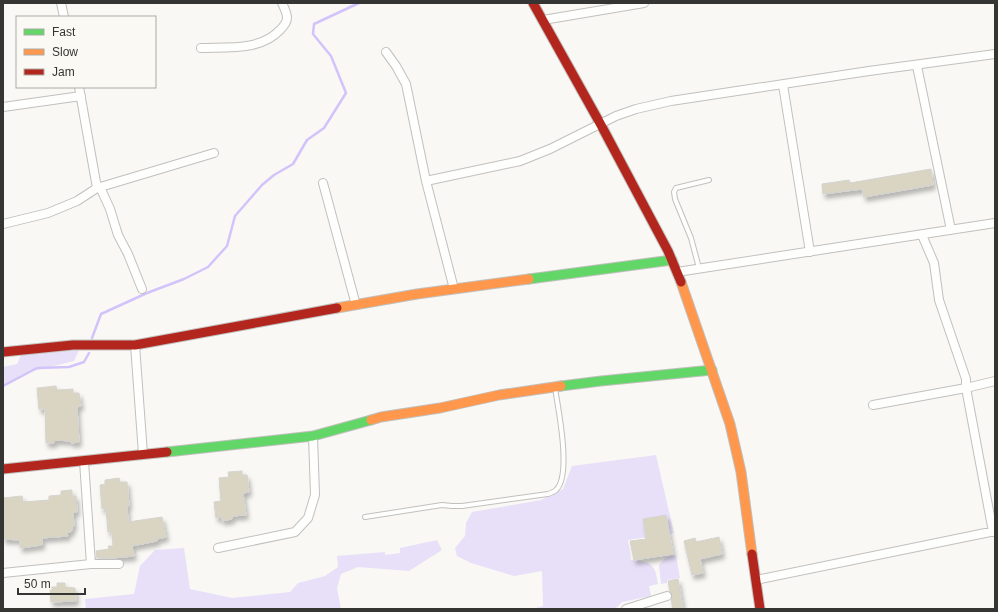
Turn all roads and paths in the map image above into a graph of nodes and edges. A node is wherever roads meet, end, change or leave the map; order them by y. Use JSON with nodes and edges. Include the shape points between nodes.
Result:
{"nodes":[{"id":1,"x":61,"y":3,"type":"edge"},
{"id":2,"x":282,"y":3,"type":"edge"},
{"id":3,"x":533,"y":3,"type":"edge"},
{"id":4,"x":644,"y":3,"type":"edge"},
{"id":5,"x":64,"y":16,"type":"edge"},
{"id":6,"x":543,"y":20,"type":"junction"},
{"id":7,"x":201,"y":48,"type":"dead end"},
{"id":8,"x":386,"y":52,"type":"dead end"},
{"id":9,"x":995,"y":54,"type":"edge"},
{"id":10,"x":917,"y":66,"type":"junction"},
{"id":11,"x":783,"y":84,"type":"junction"},
{"id":12,"x":79,"y":88,"type":"edge"},
{"id":13,"x":81,"y":96,"type":"junction"},
{"id":14,"x":3,"y":107,"type":"edge"},
{"id":15,"x":601,"y":125,"type":"junction"},
{"id":16,"x":214,"y":153,"type":"dead end"},
{"id":17,"x":708,"y":180,"type":"dead end"},
{"id":18,"x":426,"y":181,"type":"junction"},
{"id":19,"x":323,"y":182,"type":"dead end"},
{"id":20,"x":98,"y":188,"type":"junction"},
{"id":21,"x":995,"y":223,"type":"edge"},
{"id":22,"x":3,"y":224,"type":"edge"},
{"id":23,"x":951,"y":230,"type":"junction"},
{"id":24,"x":922,"y":235,"type":"junction"},
{"id":25,"x":810,"y":252,"type":"junction"},
{"id":26,"x":672,"y":260,"type":"junction"},
{"id":27,"x":699,"y":269,"type":"junction"},
{"id":28,"x":677,"y":272,"type":"junction"},
{"id":29,"x":142,"y":288,"type":"dead end"},
{"id":30,"x":454,"y":289,"type":"junction"},
{"id":31,"x":356,"y":305,"type":"junction"},
{"id":32,"x":135,"y":345,"type":"junction"},
{"id":33,"x":3,"y":352,"type":"edge"},
{"id":34,"x":712,"y":370,"type":"junction"},
{"id":35,"x":995,"y":381,"type":"edge"},
{"id":36,"x":555,"y":387,"type":"junction"},
{"id":37,"x":966,"y":388,"type":"junction"},
{"id":38,"x":873,"y":404,"type":"dead end"},
{"id":39,"x":313,"y":436,"type":"junction"},
{"id":40,"x":143,"y":454,"type":"junction"},
{"id":41,"x":84,"y":461,"type":"junction"},
{"id":42,"x":3,"y":469,"type":"edge"},
{"id":43,"x":365,"y":517,"type":"dead end"},
{"id":44,"x":994,"y":532,"type":"edge"},
{"id":45,"x":218,"y":548,"type":"dead end"},
{"id":46,"x":91,"y":564,"type":"junction"},
{"id":47,"x":119,"y":564,"type":"dead end"},
{"id":48,"x":3,"y":573,"type":"edge"},
{"id":49,"x":756,"y":580,"type":"junction"},
{"id":50,"x":667,"y":596,"type":"dead end"},
{"id":51,"x":626,"y":609,"type":"edge"},
{"id":52,"x":760,"y":609,"type":"edge"}],
"edges":[{"from":1,"to":5,"type":"street"},
{"from":2,"to":7,"type":"street","via":[[287,18],[286,24],[273,37],[262,43],[242,47]]},
{"from":3,"to":6,"type":"street"},
{"from":4,"to":6,"type":"street"},
{"from":6,"to":15,"type":"street"},
{"from":8,"to":18,"type":"street","via":[[406,84]]},
{"from":9,"to":10,"type":"street"},
{"from":10,"to":11,"type":"street"},
{"from":10,"to":23,"type":"street"},
{"from":11,"to":15,"type":"street","via":[[636,108]]},
{"from":11,"to":25,"type":"street"},
{"from":12,"to":13,"type":"street"},
{"from":13,"to":14,"type":"street"},
{"from":13,"to":20,"type":"street"},
{"from":15,"to":18,"type":"street","via":[[520,161]]},
{"from":15,"to":26,"type":"street"},
{"from":16,"to":20,"type":"street"},
{"from":17,"to":27,"type":"lane","via":[[676,188],[674,192]]},
{"from":18,"to":30,"type":"street"},
{"from":19,"to":31,"type":"street"},
{"from":20,"to":22,"type":"street","via":[[77,201],[55,210]]},
{"from":20,"to":29,"type":"street","via":[[110,209],[118,236]]},
{"from":21,"to":23,"type":"street"},
{"from":23,"to":24,"type":"street"},
{"from":24,"to":25,"type":"street"},
{"from":24,"to":37,"type":"street","via":[[934,263],[939,300],[966,379]]},
{"from":25,"to":27,"type":"street"},
{"from":26,"to":28,"type":"street"},
{"from":26,"to":30,"type":"street"},
{"from":27,"to":28,"type":"street"},
{"from":28,"to":34,"type":"street"},
{"from":30,"to":31,"type":"street"},
{"from":31,"to":32,"type":"street"},
{"from":32,"to":33,"type":"street","via":[[73,346]]},
{"from":32,"to":40,"type":"street"},
{"from":34,"to":36,"type":"street"},
{"from":34,"to":49,"type":"street","via":[[730,424],[741,472]]},
{"from":35,"to":37,"type":"street"},
{"from":36,"to":39,"type":"street","via":[[381,417]]},
{"from":36,"to":43,"type":"lane","via":[[564,462],[557,489],[548,494],[462,506],[442,505]]},
{"from":37,"to":38,"type":"street"},
{"from":37,"to":44,"type":"street"},
{"from":39,"to":40,"type":"street"},
{"from":39,"to":45,"type":"street","via":[[315,495],[308,518],[295,532]]},
{"from":40,"to":41,"type":"street"},
{"from":41,"to":42,"type":"street"},
{"from":41,"to":46,"type":"street"},
{"from":44,"to":49,"type":"street"},
{"from":46,"to":47,"type":"street"},
{"from":46,"to":48,"type":"street"},
{"from":49,"to":52,"type":"street"},
{"from":50,"to":51,"type":"street"}]}
